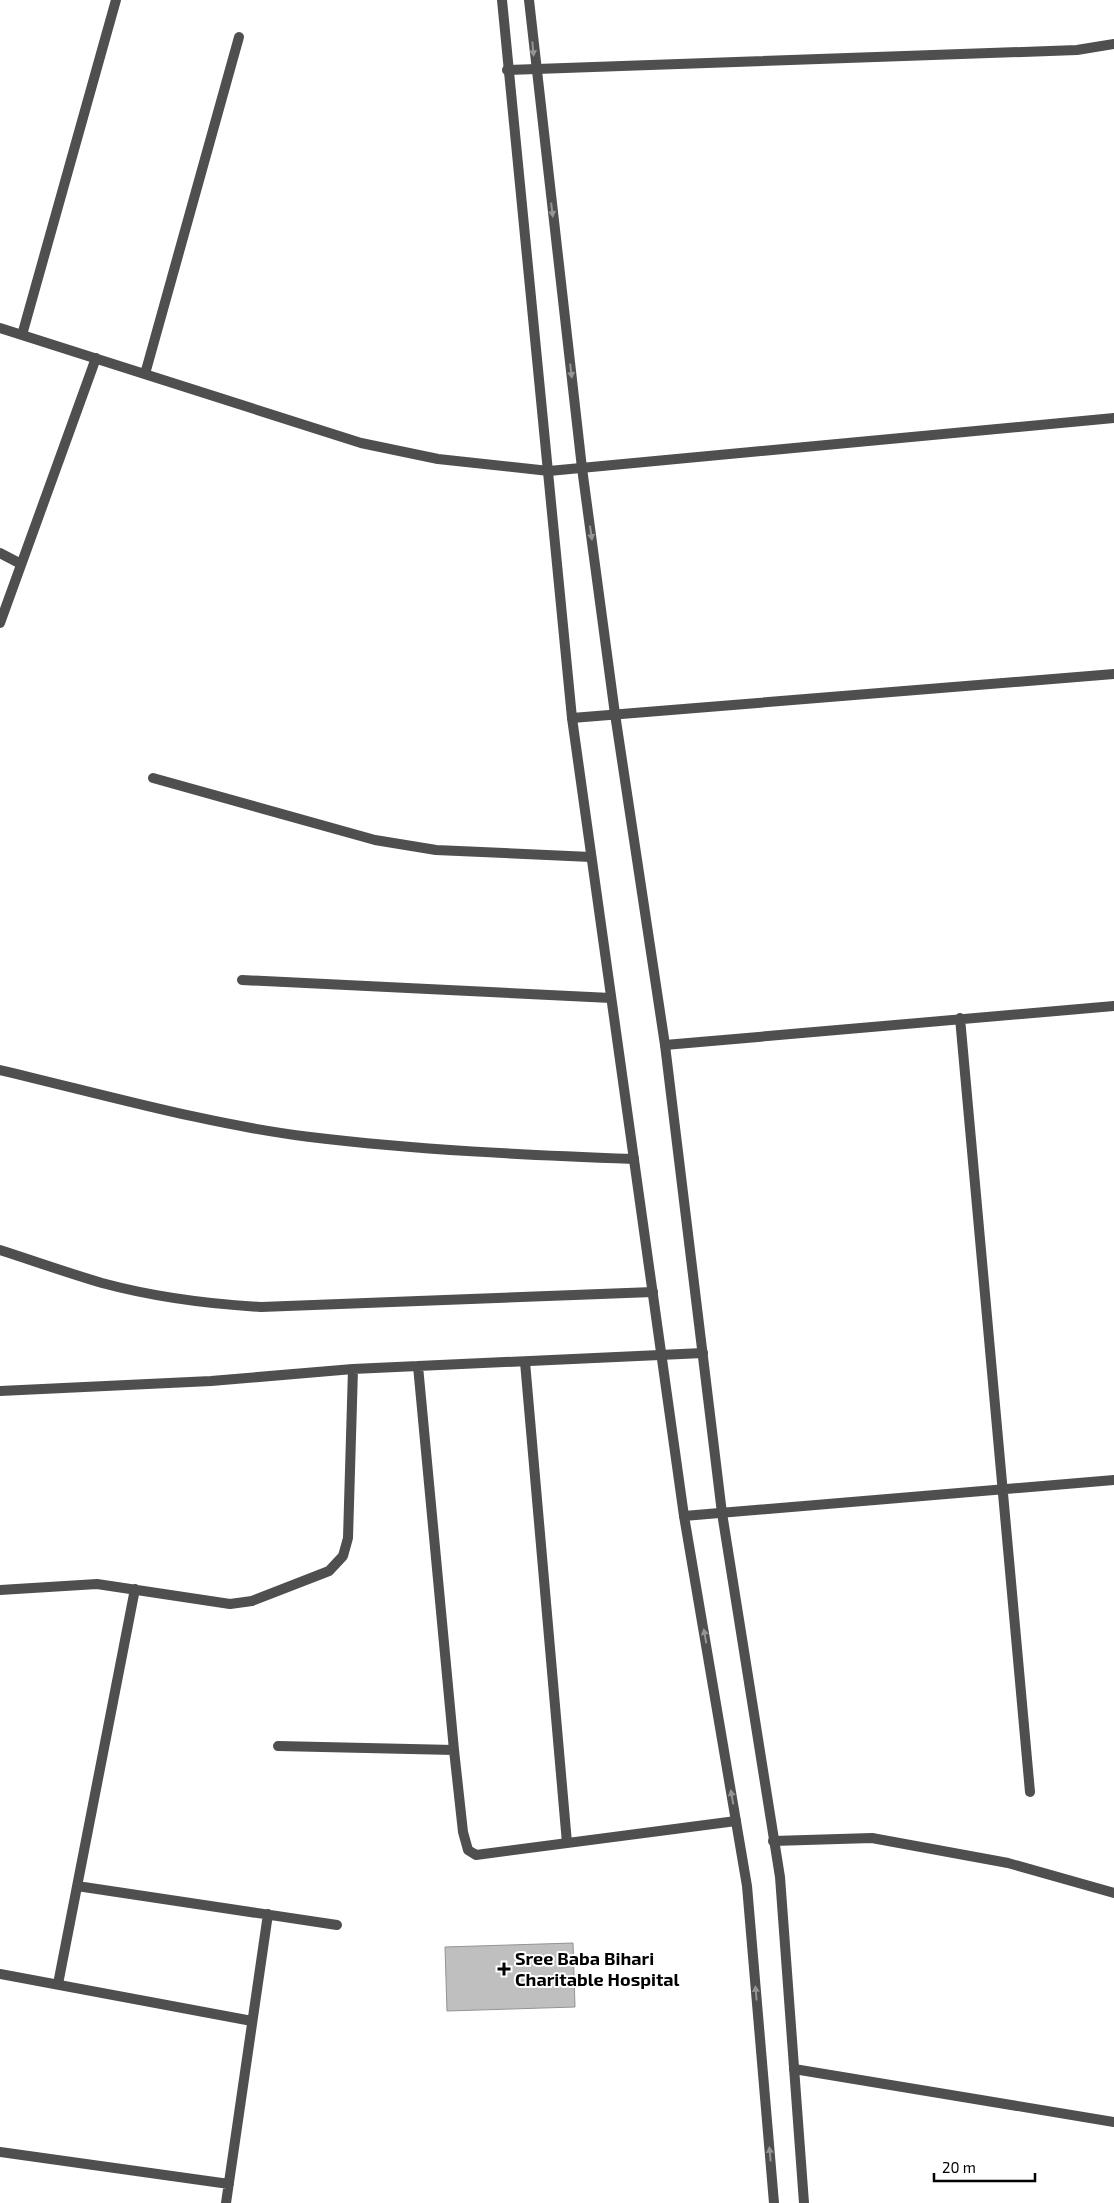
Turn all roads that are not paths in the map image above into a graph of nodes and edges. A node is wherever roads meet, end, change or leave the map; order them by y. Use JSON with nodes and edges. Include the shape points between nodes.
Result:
{"nodes":[{"id":1,"x":116,"y":0,"type":"edge"},
{"id":2,"x":502,"y":0,"type":"edge"},
{"id":3,"x":529,"y":0,"type":"edge"},
{"id":4,"x":239,"y":37,"type":"dead end"},
{"id":5,"x":1114,"y":44,"type":"edge"},
{"id":6,"x":535,"y":69,"type":"junction"},
{"id":7,"x":507,"y":70,"type":"junction"},
{"id":8,"x":0,"y":328,"type":"edge"},
{"id":9,"x":22,"y":335,"type":"junction"},
{"id":10,"x":96,"y":358,"type":"junction"},
{"id":11,"x":145,"y":374,"type":"junction"},
{"id":12,"x":1114,"y":418,"type":"edge"},
{"id":13,"x":582,"y":468,"type":"junction"},
{"id":14,"x":549,"y":471,"type":"junction"},
{"id":15,"x":0,"y":552,"type":"edge"},
{"id":16,"x":21,"y":564,"type":"junction"},
{"id":17,"x":0,"y":623,"type":"edge"},
{"id":18,"x":1114,"y":674,"type":"edge"},
{"id":19,"x":615,"y":714,"type":"junction"},
{"id":20,"x":572,"y":718,"type":"junction"},
{"id":21,"x":153,"y":778,"type":"dead end"},
{"id":22,"x":591,"y":857,"type":"junction"},
{"id":23,"x":242,"y":980,"type":"dead end"},
{"id":24,"x":611,"y":998,"type":"junction"},
{"id":25,"x":1114,"y":1006,"type":"edge"},
{"id":26,"x":960,"y":1018,"type":"junction"},
{"id":27,"x":665,"y":1045,"type":"junction"},
{"id":28,"x":0,"y":1070,"type":"edge"},
{"id":29,"x":634,"y":1159,"type":"junction"},
{"id":30,"x":0,"y":1250,"type":"edge"},
{"id":31,"x":653,"y":1292,"type":"junction"},
{"id":32,"x":703,"y":1353,"type":"junction"},
{"id":33,"x":662,"y":1356,"type":"junction"},
{"id":34,"x":525,"y":1362,"type":"junction"},
{"id":35,"x":418,"y":1366,"type":"junction"},
{"id":36,"x":353,"y":1369,"type":"junction"},
{"id":37,"x":0,"y":1391,"type":"edge"},
{"id":38,"x":1114,"y":1480,"type":"edge"},
{"id":39,"x":1003,"y":1490,"type":"junction"},
{"id":40,"x":722,"y":1513,"type":"junction"},
{"id":41,"x":684,"y":1516,"type":"junction"},
{"id":42,"x":135,"y":1589,"type":"junction"},
{"id":43,"x":0,"y":1590,"type":"edge"},
{"id":44,"x":278,"y":1746,"type":"dead end"},
{"id":45,"x":454,"y":1750,"type":"junction"},
{"id":46,"x":1030,"y":1792,"type":"dead end"},
{"id":47,"x":736,"y":1821,"type":"junction"},
{"id":48,"x":773,"y":1842,"type":"junction"},
{"id":49,"x":567,"y":1843,"type":"junction"},
{"id":50,"x":77,"y":1886,"type":"junction"},
{"id":51,"x":1114,"y":1893,"type":"edge"},
{"id":52,"x":268,"y":1914,"type":"junction"},
{"id":53,"x":337,"y":1925,"type":"dead end"},
{"id":54,"x":0,"y":1974,"type":"edge"},
{"id":55,"x":58,"y":1984,"type":"junction"},
{"id":56,"x":252,"y":2021,"type":"junction"},
{"id":57,"x":794,"y":2070,"type":"junction"},
{"id":58,"x":1114,"y":2122,"type":"edge"},
{"id":59,"x":0,"y":2152,"type":"edge"},
{"id":60,"x":229,"y":2184,"type":"junction"},
{"id":61,"x":226,"y":2203,"type":"edge"},
{"id":62,"x":774,"y":2203,"type":"edge"},
{"id":63,"x":804,"y":2203,"type":"edge"}],
"edges":[{"from":1,"to":9,"type":"street"},
{"from":2,"to":7,"type":"street"},
{"from":3,"to":6,"type":"street","one_way":true},
{"from":4,"to":11,"type":"street"},
{"from":5,"to":6,"type":"street","via":[[1077,50]]},
{"from":6,"to":7,"type":"street"},
{"from":6,"to":13,"type":"street","one_way":true},
{"from":7,"to":14,"type":"street"},
{"from":8,"to":9,"type":"street"},
{"from":9,"to":10,"type":"street"},
{"from":10,"to":11,"type":"street"},
{"from":10,"to":16,"type":"street"},
{"from":11,"to":14,"type":"street","via":[[361,443],[438,459]]},
{"from":12,"to":13,"type":"street"},
{"from":13,"to":14,"type":"street"},
{"from":13,"to":19,"type":"street","one_way":true},
{"from":14,"to":20,"type":"street"},
{"from":15,"to":16,"type":"street"},
{"from":16,"to":17,"type":"street"},
{"from":18,"to":19,"type":"street"},
{"from":19,"to":20,"type":"street"},
{"from":19,"to":27,"type":"street"},
{"from":20,"to":22,"type":"street"},
{"from":21,"to":22,"type":"street","via":[[375,840],[436,850]]},
{"from":22,"to":24,"type":"street"},
{"from":23,"to":24,"type":"street"},
{"from":24,"to":29,"type":"street"},
{"from":25,"to":26,"type":"street"},
{"from":26,"to":27,"type":"street"},
{"from":26,"to":39,"type":"street"},
{"from":27,"to":32,"type":"street"},
{"from":28,"to":29,"type":"street","via":[[206,1118],[308,1137],[469,1152]]},
{"from":29,"to":31,"type":"street"},
{"from":30,"to":31,"type":"street","via":[[103,1283],[222,1305],[261,1307]]},
{"from":31,"to":33,"type":"street"},
{"from":32,"to":33,"type":"street"},
{"from":32,"to":40,"type":"street"},
{"from":33,"to":34,"type":"street"},
{"from":33,"to":41,"type":"street"},
{"from":34,"to":35,"type":"street"},
{"from":34,"to":49,"type":"street"},
{"from":35,"to":36,"type":"street"},
{"from":35,"to":45,"type":"street"},
{"from":36,"to":37,"type":"street"},
{"from":36,"to":42,"type":"street","via":[[348,1538],[343,1556],[330,1571],[252,1601],[230,1604]]},
{"from":38,"to":39,"type":"street"},
{"from":39,"to":40,"type":"street"},
{"from":39,"to":46,"type":"street"},
{"from":40,"to":41,"type":"street"},
{"from":40,"to":48,"type":"street"},
{"from":47,"to":41,"type":"street","one_way":true},
{"from":42,"to":43,"type":"street","via":[[98,1584]]},
{"from":42,"to":50,"type":"street"},
{"from":44,"to":45,"type":"street"},
{"from":45,"to":49,"type":"street","via":[[462,1832],[468,1850],[476,1855]]},
{"from":47,"to":49,"type":"street"},
{"from":62,"to":47,"type":"street","one_way":true,"via":[[747,1886]]},
{"from":48,"to":51,"type":"street","via":[[872,1838],[1008,1863]]},
{"from":48,"to":57,"type":"street","via":[[780,1877]]},
{"from":50,"to":52,"type":"street"},
{"from":50,"to":55,"type":"street"},
{"from":52,"to":53,"type":"street"},
{"from":52,"to":56,"type":"street"},
{"from":54,"to":55,"type":"street"},
{"from":55,"to":56,"type":"street"},
{"from":56,"to":60,"type":"street"},
{"from":57,"to":58,"type":"street"},
{"from":57,"to":63,"type":"street"},
{"from":59,"to":60,"type":"street"},
{"from":60,"to":61,"type":"street"}]}
